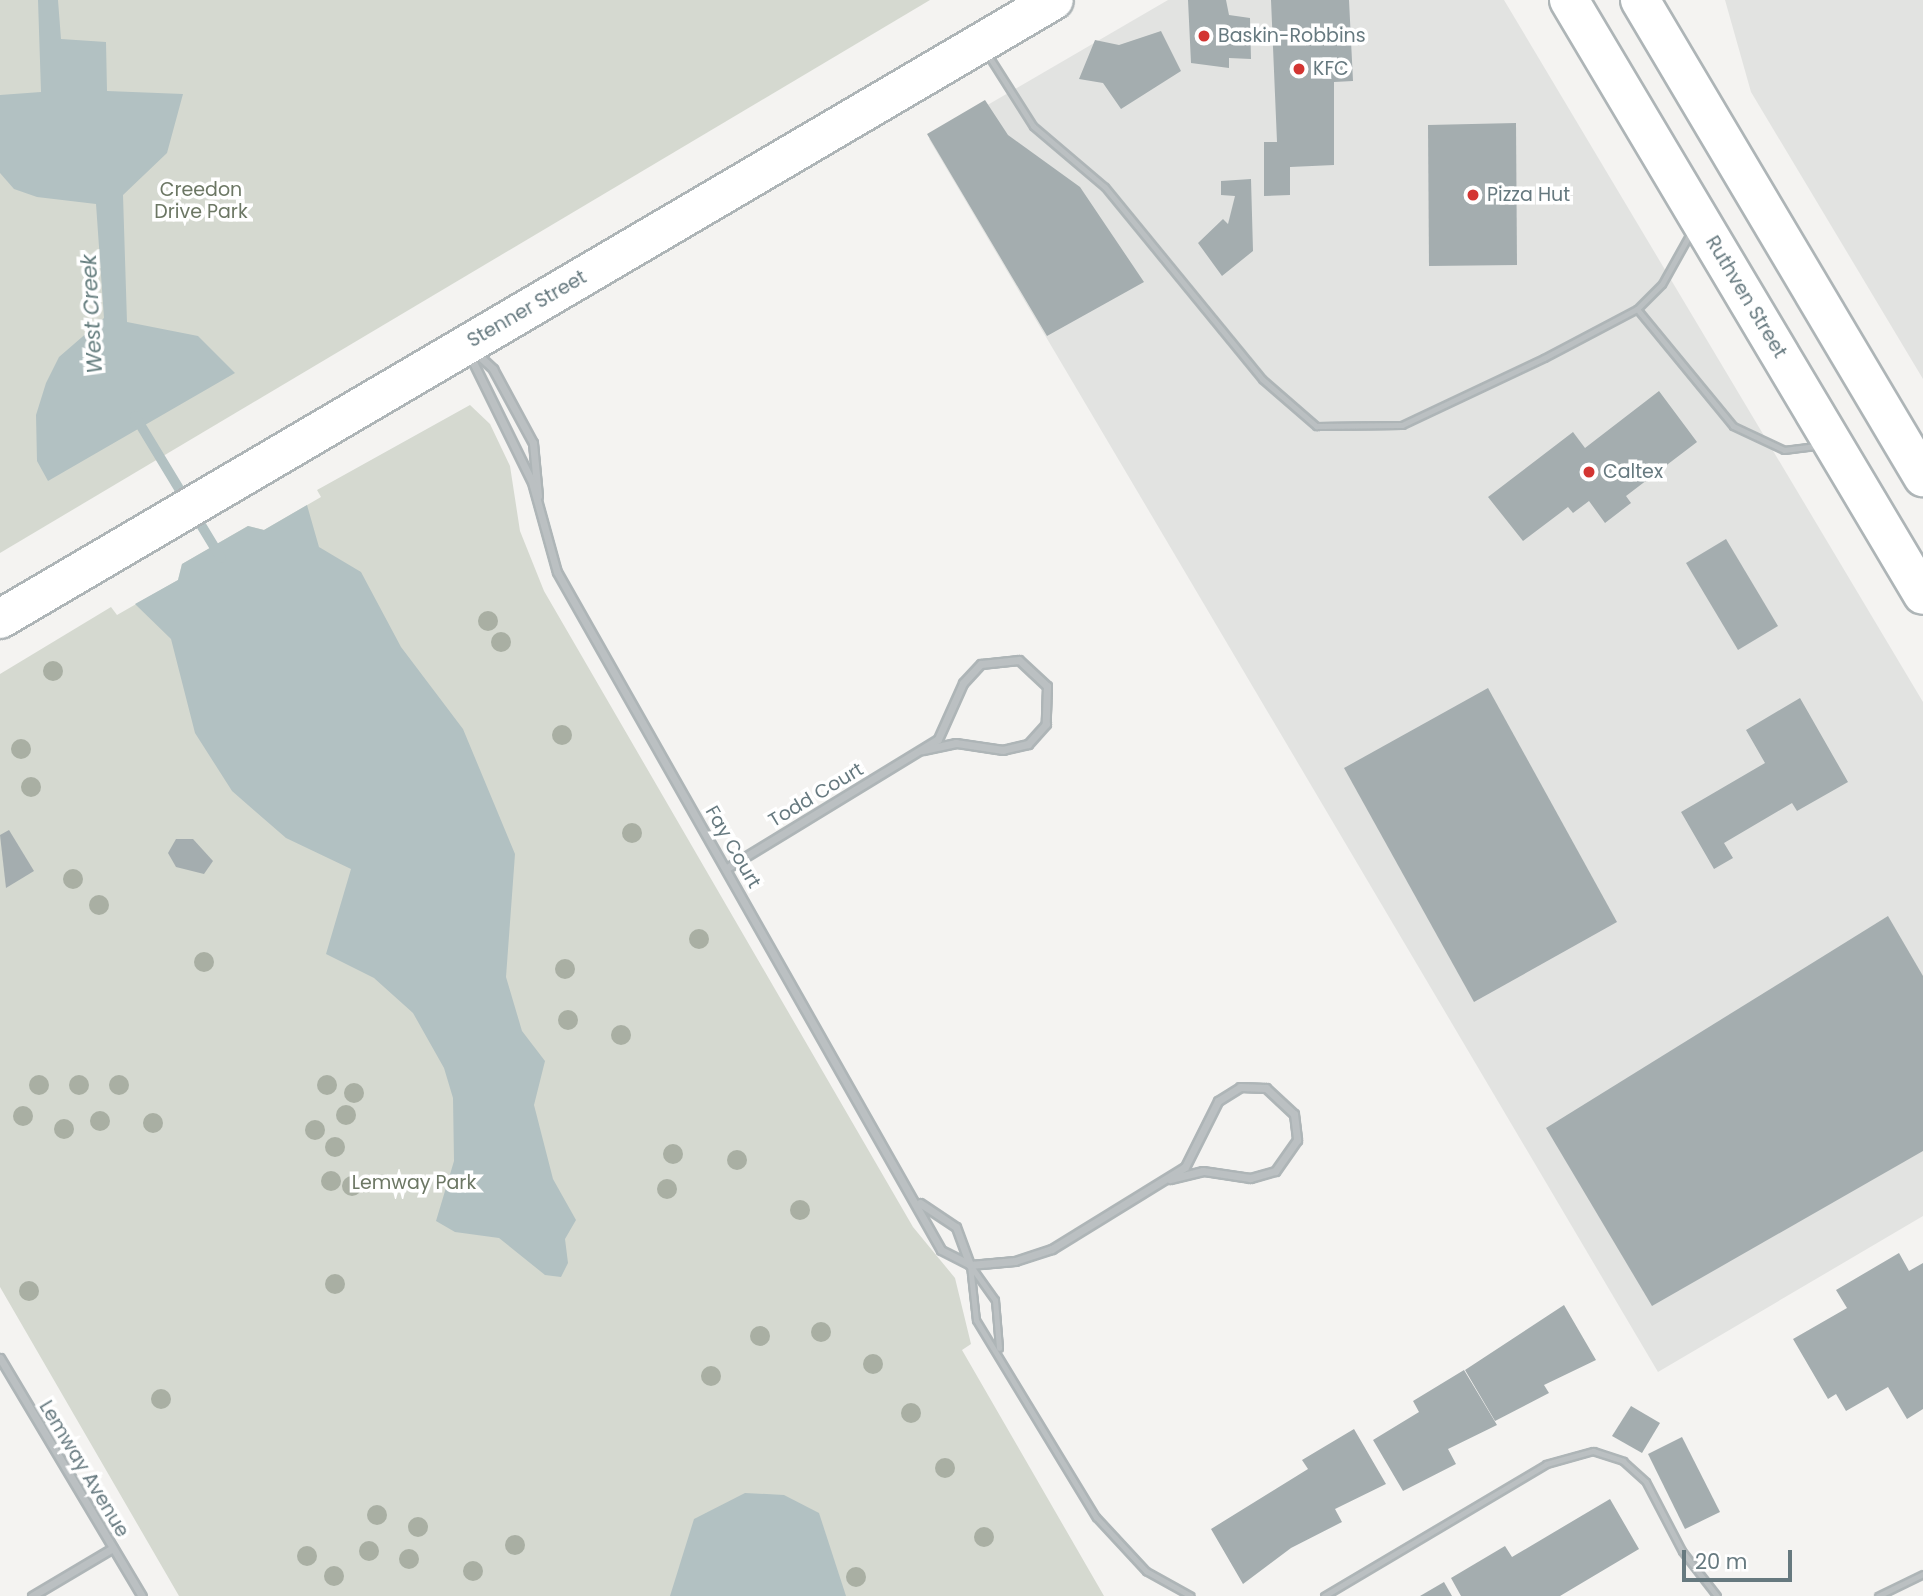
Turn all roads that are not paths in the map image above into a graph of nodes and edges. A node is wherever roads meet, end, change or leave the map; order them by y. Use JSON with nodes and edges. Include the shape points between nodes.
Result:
{"nodes":[{"id":1,"x":1054,"y":0,"type":"edge"},
{"id":2,"x":1569,"y":0,"type":"edge"},
{"id":3,"x":1640,"y":0,"type":"edge"},
{"id":4,"x":983,"y":43,"type":"junction"},
{"id":5,"x":1700,"y":220,"type":"junction"},
{"id":6,"x":1637,"y":309,"type":"junction"},
{"id":7,"x":467,"y":344,"type":"junction"},
{"id":8,"x":1833,"y":444,"type":"junction"},
{"id":9,"x":1923,"y":477,"type":"edge"},
{"id":10,"x":537,"y":500,"type":"junction"},
{"id":11,"x":1923,"y":595,"type":"edge"},
{"id":12,"x":0,"y":619,"type":"edge"},
{"id":13,"x":922,"y":750,"type":"junction"},
{"id":14,"x":727,"y":868,"type":"junction"},
{"id":15,"x":1170,"y":1179,"type":"junction"},
{"id":16,"x":920,"y":1203,"type":"junction"},
{"id":17,"x":970,"y":1265,"type":"junction"},
{"id":18,"x":999,"y":1348,"type":"junction"},
{"id":19,"x":0,"y":1358,"type":"edge"},
{"id":20,"x":113,"y":1548,"type":"junction"},
{"id":21,"x":1923,"y":1574,"type":"edge"},
{"id":22,"x":32,"y":1596,"type":"edge"},
{"id":23,"x":142,"y":1596,"type":"edge"},
{"id":24,"x":1191,"y":1596,"type":"edge"},
{"id":25,"x":1324,"y":1596,"type":"edge"},
{"id":26,"x":1717,"y":1596,"type":"edge"},
{"id":27,"x":1878,"y":1596,"type":"edge"}],
"edges":[{"from":1,"to":4,"type":"main road","name":"Stenner Street"},
{"from":2,"to":5,"type":"main road","name":"Ruthven Street"},
{"from":3,"to":9,"type":"main road"},
{"from":4,"to":6,"type":"lane","via":[[1033,126],[1105,187],[1262,379],[1316,426],[1402,425]]},
{"from":4,"to":7,"type":"main road","name":"Stenner Street"},
{"from":5,"to":6,"type":"lane","via":[[1662,284]]},
{"from":5,"to":8,"type":"main road","name":"Ruthven Street"},
{"from":6,"to":8,"type":"lane","via":[[1733,426],[1784,450]]},
{"from":7,"to":10,"type":"street","name":"Fay Court","via":[[475,378],[524,464]]},
{"from":7,"to":10,"type":"street","name":"Fay Court","via":[[492,369],[533,443]]},
{"from":7,"to":12,"type":"main road","name":"Stenner Street"},
{"from":8,"to":11,"type":"main road","name":"Ruthven Street"},
{"from":10,"to":14,"type":"street","name":"Fay Court","via":[[557,572]]},
{"from":13,"to":13,"type":"street","name":"Todd Court","via":[[950,723],[963,683],[981,664],[1019,660],[1047,686],[1046,724],[1028,744],[1003,750],[957,743]]},
{"from":13,"to":14,"type":"street","name":"Todd Court"},
{"from":14,"to":16,"type":"street","name":"Fay Court"},
{"from":15,"to":15,"type":"street","via":[[1198,1151],[1210,1112],[1228,1093],[1266,1088],[1294,1114],[1297,1140],[1275,1171],[1250,1178],[1203,1171]]},
{"from":15,"to":17,"type":"street","via":[[1052,1249],[1015,1261]]},
{"from":16,"to":17,"type":"street","name":"Fay Court","via":[[956,1227]]},
{"from":16,"to":17,"type":"street","name":"Fay Court","via":[[930,1237]]},
{"from":17,"to":18,"type":"lane","via":[[995,1300]]},
{"from":17,"to":18,"type":"lane","via":[[972,1311]]},
{"from":18,"to":24,"type":"lane","via":[[1110,1537],[1146,1571]]},
{"from":19,"to":20,"type":"street","name":"Lemway Avenue"},
{"from":20,"to":22,"type":"street"},
{"from":20,"to":23,"type":"street","name":"Lemway Avenue"},
{"from":21,"to":27,"type":"lane"},
{"from":25,"to":26,"type":"lane","via":[[1546,1464],[1593,1451],[1623,1461],[1641,1476],[1682,1551]]}]}
